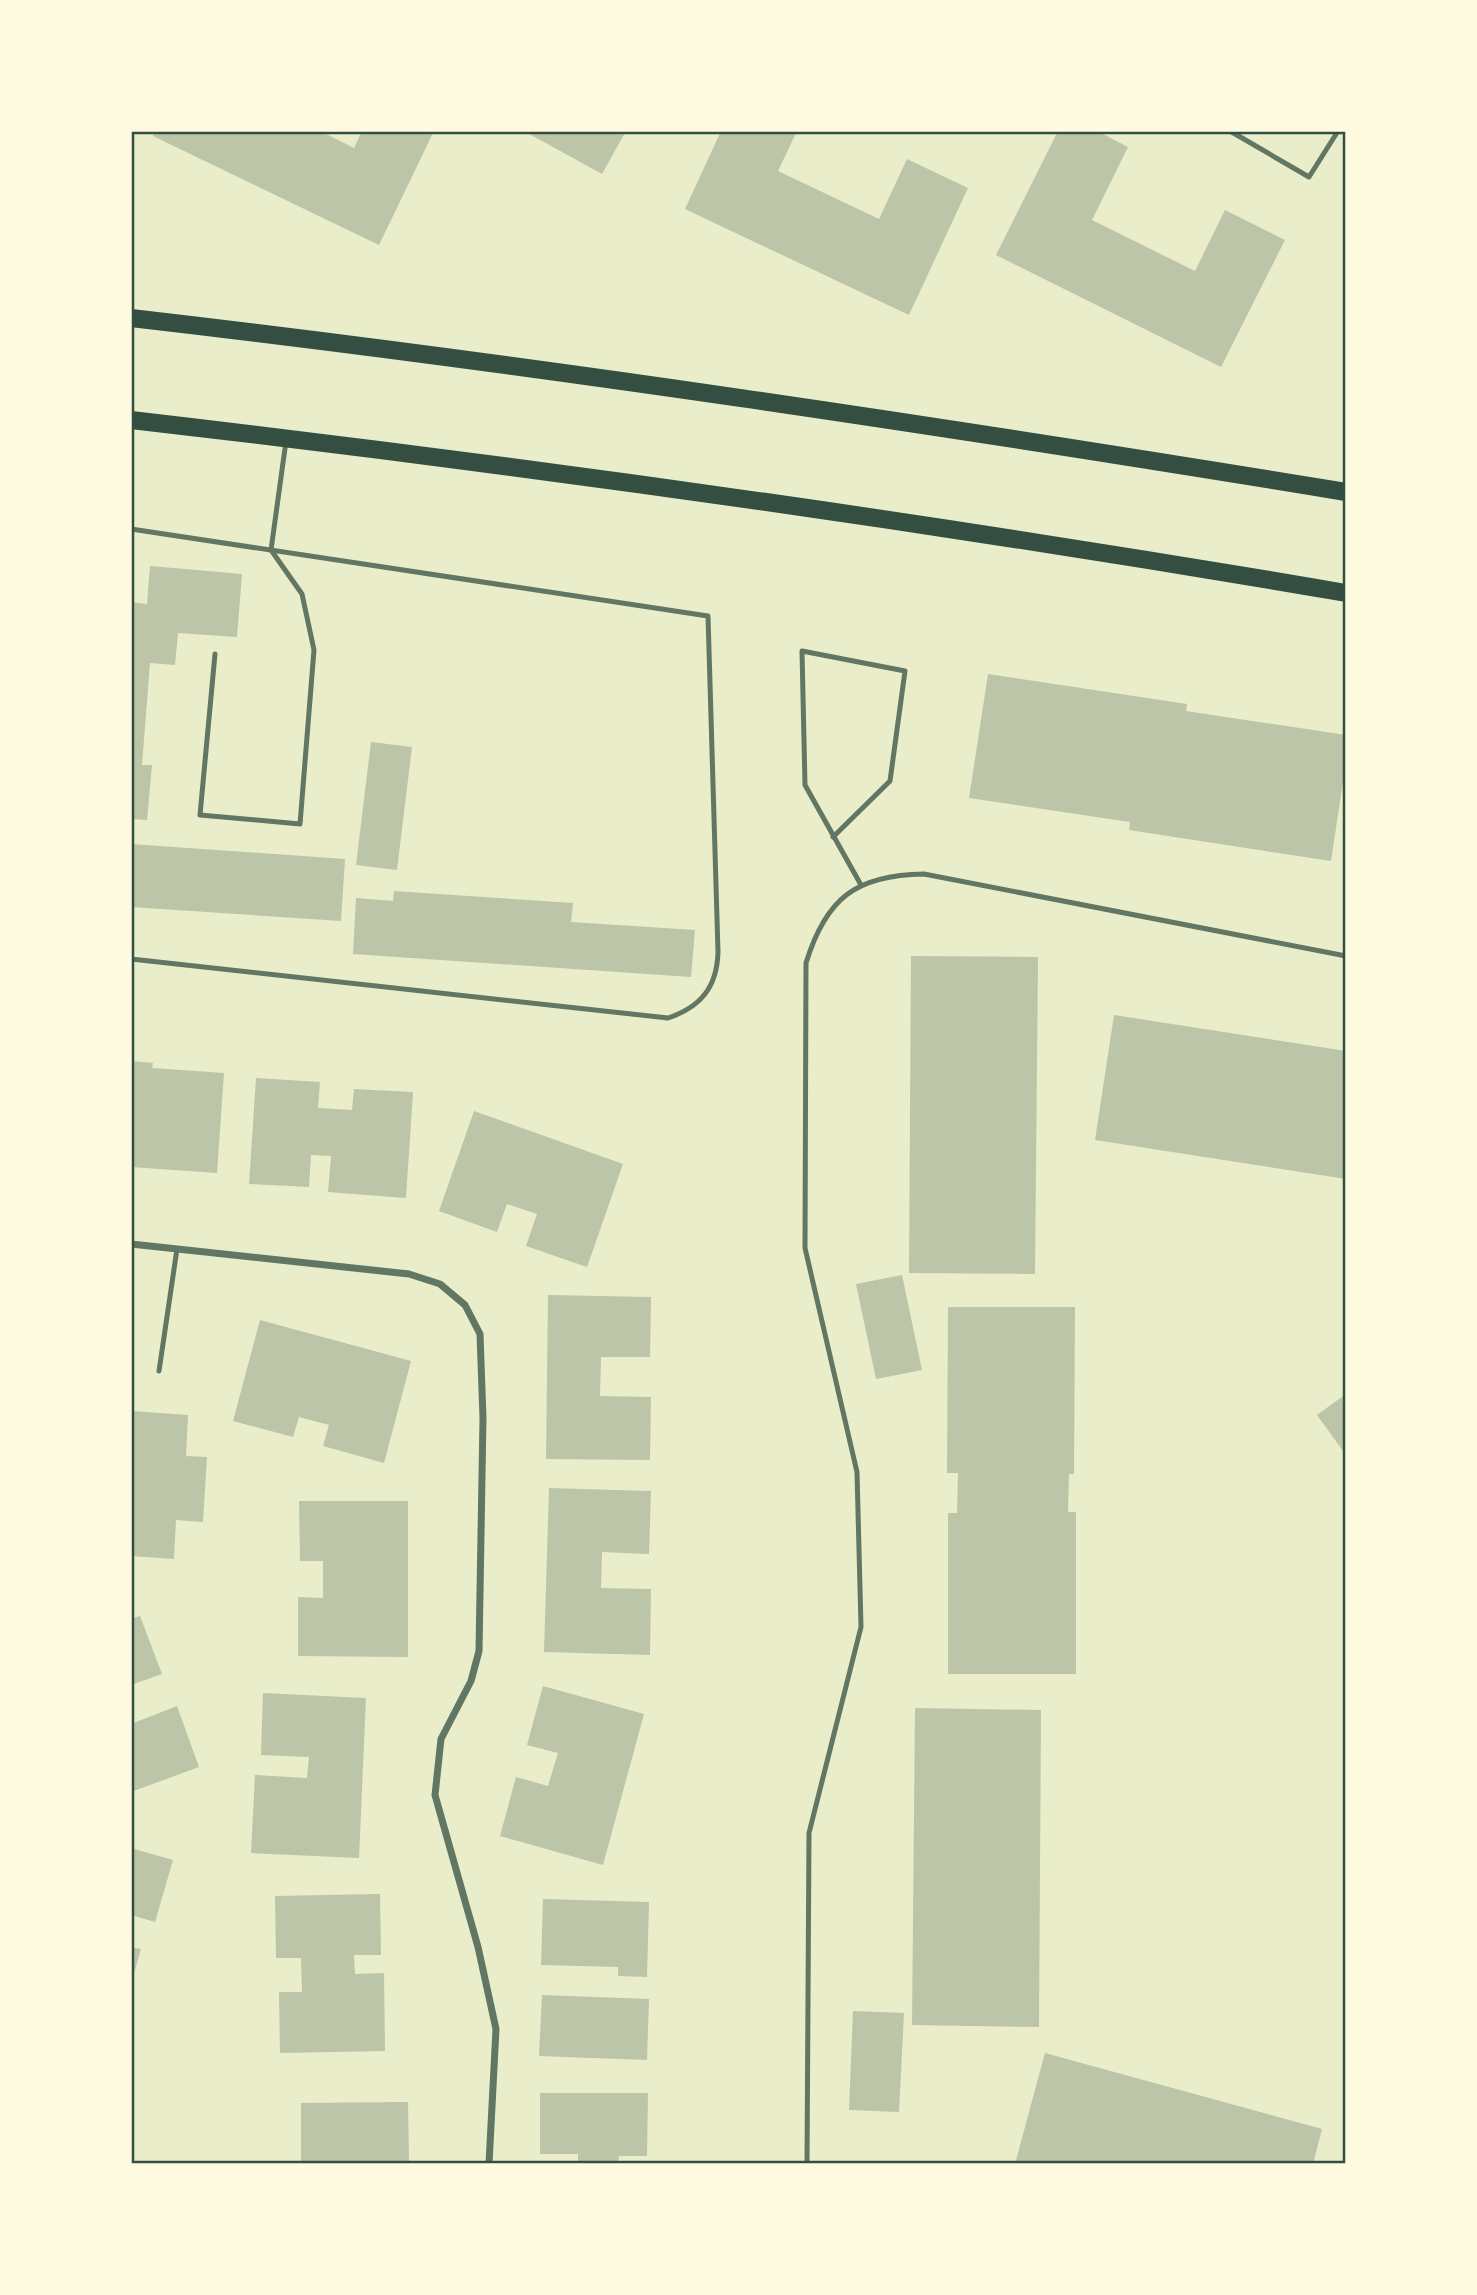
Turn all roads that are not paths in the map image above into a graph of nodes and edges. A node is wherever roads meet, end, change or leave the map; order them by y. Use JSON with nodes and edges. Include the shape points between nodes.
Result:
{"nodes":[{"id":1,"x":1230,"y":131,"type":"edge"},
{"id":2,"x":1338,"y":131,"type":"edge"},
{"id":3,"x":131,"y":318,"type":"edge"},
{"id":4,"x":131,"y":420,"type":"edge"},
{"id":5,"x":286,"y":438,"type":"junction"},
{"id":6,"x":1346,"y":492,"type":"edge"},
{"id":7,"x":131,"y":529,"type":"edge"},
{"id":8,"x":271,"y":550,"type":"junction"},
{"id":9,"x":1346,"y":593,"type":"edge"},
{"id":10,"x":215,"y":654,"type":"dead end"},
{"id":11,"x":833,"y":836,"type":"junction"},
{"id":12,"x":861,"y":885,"type":"junction"},
{"id":13,"x":1346,"y":956,"type":"edge"},
{"id":14,"x":131,"y":959,"type":"edge"},
{"id":15,"x":131,"y":1244,"type":"edge"},
{"id":16,"x":177,"y":1249,"type":"junction"},
{"id":17,"x":159,"y":1371,"type":"dead end"},
{"id":18,"x":489,"y":2164,"type":"edge"},
{"id":19,"x":807,"y":2164,"type":"edge"}],
"edges":[{"from":1,"to":2,"type":"lane","via":[[1309,177]]},
{"from":3,"to":6,"type":"main road","via":[[646,384]]},
{"from":4,"to":5,"type":"main road"},
{"from":5,"to":8,"type":"lane"},
{"from":5,"to":9,"type":"main road","via":[[933,527]]},
{"from":7,"to":8,"type":"lane"},
{"from":8,"to":10,"type":"lane","via":[[302,594],[314,650],[300,824],[201,815]]},
{"from":8,"to":14,"type":"lane","via":[[708,616],[717,970],[711,988],[686,1012],[668,1018]]},
{"from":11,"to":11,"type":"lane","via":[[805,785],[802,651],[905,671],[890,781]]},
{"from":11,"to":12,"type":"lane"},
{"from":12,"to":13,"type":"lane","via":[[891,874],[924,873]]},
{"from":12,"to":19,"type":"lane","via":[[835,905],[816,932],[806,963],[805,1248],[857,1472],[861,1627],[809,1833]]},
{"from":15,"to":16,"type":"street"},
{"from":16,"to":17,"type":"lane"},
{"from":16,"to":18,"type":"street","via":[[409,1274],[440,1284],[465,1305],[480,1334],[479,1651],[471,1681],[441,1739],[435,1795],[496,2029]]}]}
